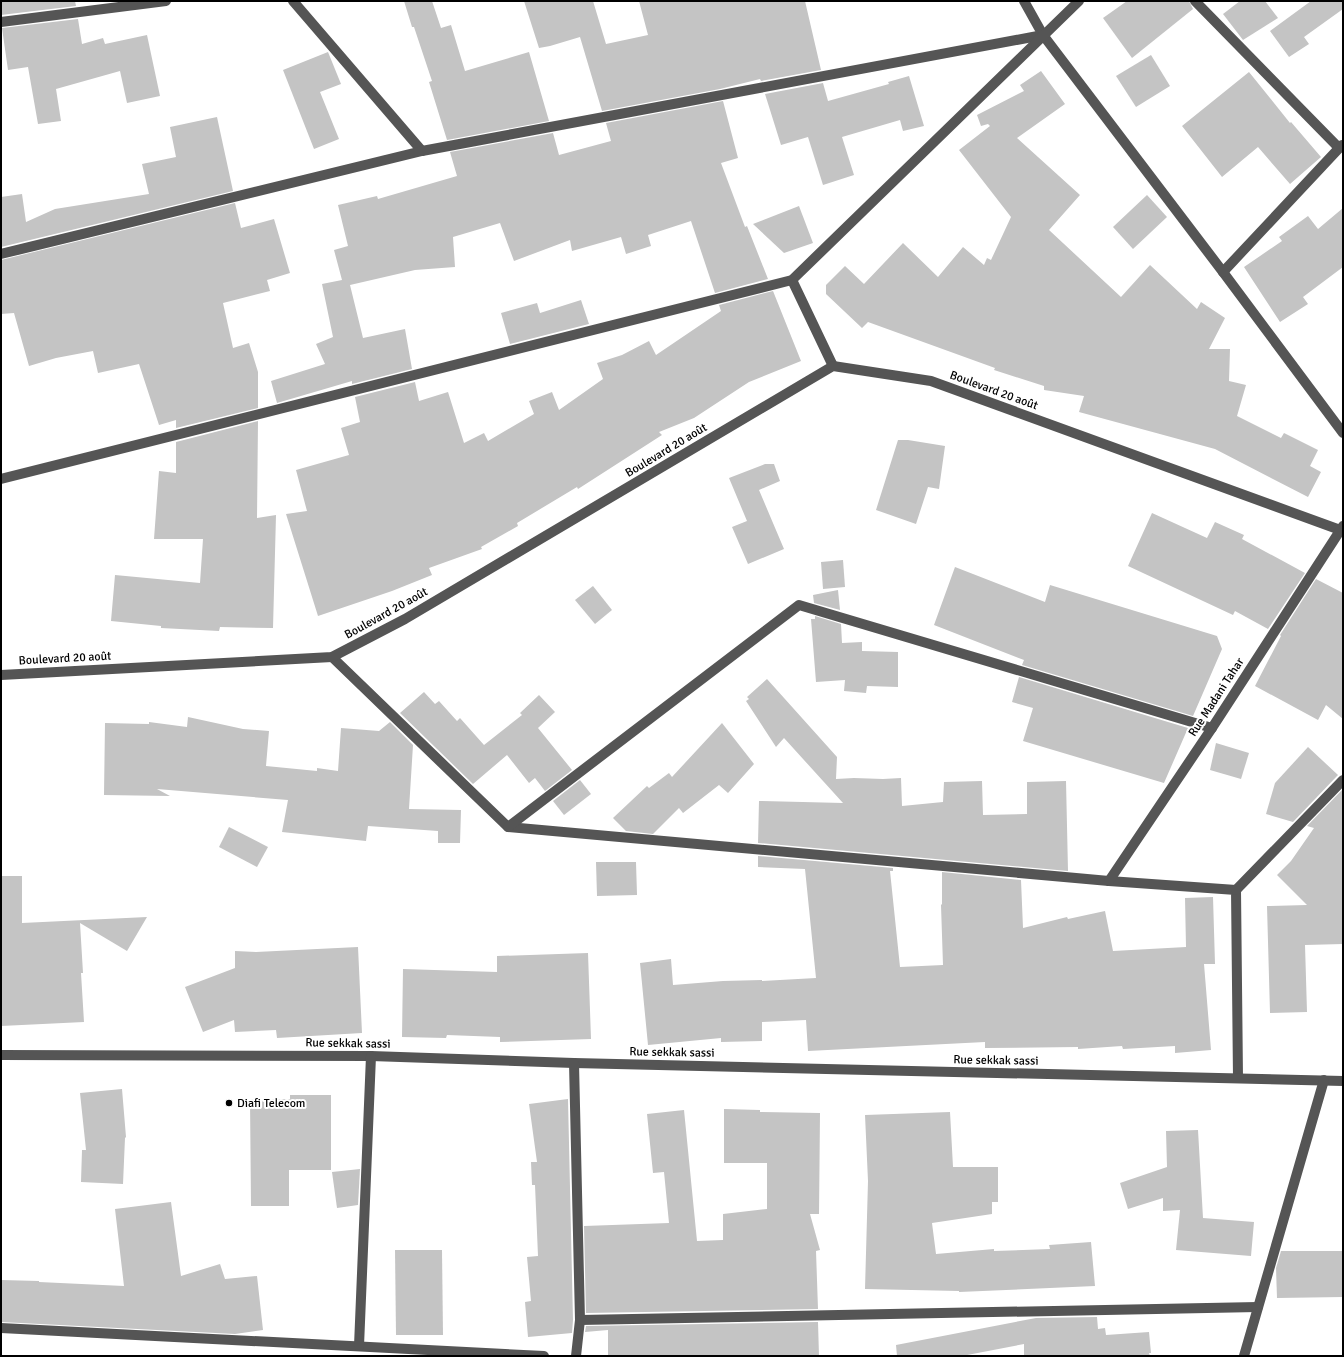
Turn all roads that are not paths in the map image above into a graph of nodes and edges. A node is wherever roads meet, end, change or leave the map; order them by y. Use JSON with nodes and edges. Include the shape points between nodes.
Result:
{"nodes":[{"id":1,"x":166,"y":1,"type":"edge"},
{"id":2,"x":293,"y":1,"type":"edge"},
{"id":3,"x":1024,"y":1,"type":"edge"},
{"id":4,"x":1079,"y":1,"type":"edge"},
{"id":5,"x":1195,"y":1,"type":"edge"},
{"id":6,"x":1,"y":22,"type":"edge"},
{"id":7,"x":1043,"y":35,"type":"junction"},
{"id":8,"x":1341,"y":146,"type":"edge"},
{"id":9,"x":422,"y":151,"type":"junction"},
{"id":10,"x":1,"y":254,"type":"edge"},
{"id":11,"x":1224,"y":272,"type":"junction"},
{"id":12,"x":792,"y":280,"type":"junction"},
{"id":13,"x":833,"y":366,"type":"junction"},
{"id":14,"x":1343,"y":433,"type":"edge"},
{"id":15,"x":1,"y":479,"type":"edge"},
{"id":16,"x":1342,"y":529,"type":"edge"},
{"id":17,"x":332,"y":657,"type":"junction"},
{"id":18,"x":1,"y":675,"type":"edge"},
{"id":19,"x":1212,"y":728,"type":"junction"},
{"id":20,"x":1343,"y":780,"type":"edge"},
{"id":21,"x":508,"y":827,"type":"junction"},
{"id":22,"x":1109,"y":881,"type":"junction"},
{"id":23,"x":1236,"y":890,"type":"junction"},
{"id":24,"x":1,"y":1055,"type":"edge"},
{"id":25,"x":371,"y":1056,"type":"junction"},
{"id":26,"x":574,"y":1063,"type":"junction"},
{"id":27,"x":1238,"y":1078,"type":"junction"},
{"id":28,"x":1324,"y":1080,"type":"junction"},
{"id":29,"x":1343,"y":1081,"type":"edge"},
{"id":30,"x":1258,"y":1307,"type":"junction"},
{"id":31,"x":580,"y":1320,"type":"junction"},
{"id":32,"x":1,"y":1328,"type":"edge"},
{"id":33,"x":331,"y":1345,"type":"junction"},
{"id":34,"x":360,"y":1346,"type":"junction"},
{"id":35,"x":331,"y":1356,"type":"edge"},
{"id":36,"x":544,"y":1356,"type":"edge"},
{"id":37,"x":576,"y":1356,"type":"edge"},
{"id":38,"x":1244,"y":1356,"type":"edge"}],
"edges":[{"from":1,"to":6,"type":"street"},
{"from":2,"to":9,"type":"street"},
{"from":3,"to":7,"type":"street"},
{"from":4,"to":7,"type":"street"},
{"from":5,"to":8,"type":"street"},
{"from":7,"to":9,"type":"street"},
{"from":7,"to":11,"type":"street"},
{"from":7,"to":12,"type":"street"},
{"from":8,"to":11,"type":"street"},
{"from":9,"to":10,"type":"street"},
{"from":11,"to":14,"type":"street"},
{"from":12,"to":13,"type":"street"},
{"from":12,"to":15,"type":"street"},
{"from":13,"to":16,"type":"street","name":"Boulevard 20 août","via":[[931,381]]},
{"from":13,"to":17,"type":"street","name":"Boulevard 20 août","via":[[406,619]]},
{"from":16,"to":19,"type":"street","name":"Rue Madani Tahar"},
{"from":17,"to":18,"type":"street","name":"Boulevard 20 août"},
{"from":17,"to":21,"type":"street"},
{"from":19,"to":21,"type":"street","via":[[800,605]]},
{"from":19,"to":22,"type":"street","name":"Rue Madani Tahar"},
{"from":20,"to":23,"type":"street"},
{"from":21,"to":22,"type":"street"},
{"from":22,"to":23,"type":"street"},
{"from":23,"to":27,"type":"street"},
{"from":24,"to":25,"type":"street","name":"Rue sekkak sassi"},
{"from":25,"to":26,"type":"street","name":"Rue sekkak sassi"},
{"from":25,"to":34,"type":"street"},
{"from":26,"to":27,"type":"street","name":"Rue sekkak sassi"},
{"from":26,"to":31,"type":"street"},
{"from":27,"to":28,"type":"street","name":"Rue sekkak sassi"},
{"from":28,"to":29,"type":"street","name":"Rue sekkak sassi"},
{"from":28,"to":30,"type":"street"},
{"from":30,"to":31,"type":"street"},
{"from":30,"to":38,"type":"street"},
{"from":31,"to":37,"type":"street"},
{"from":32,"to":33,"type":"street"},
{"from":33,"to":34,"type":"street"},
{"from":33,"to":35,"type":"street"},
{"from":34,"to":36,"type":"street"}]}
